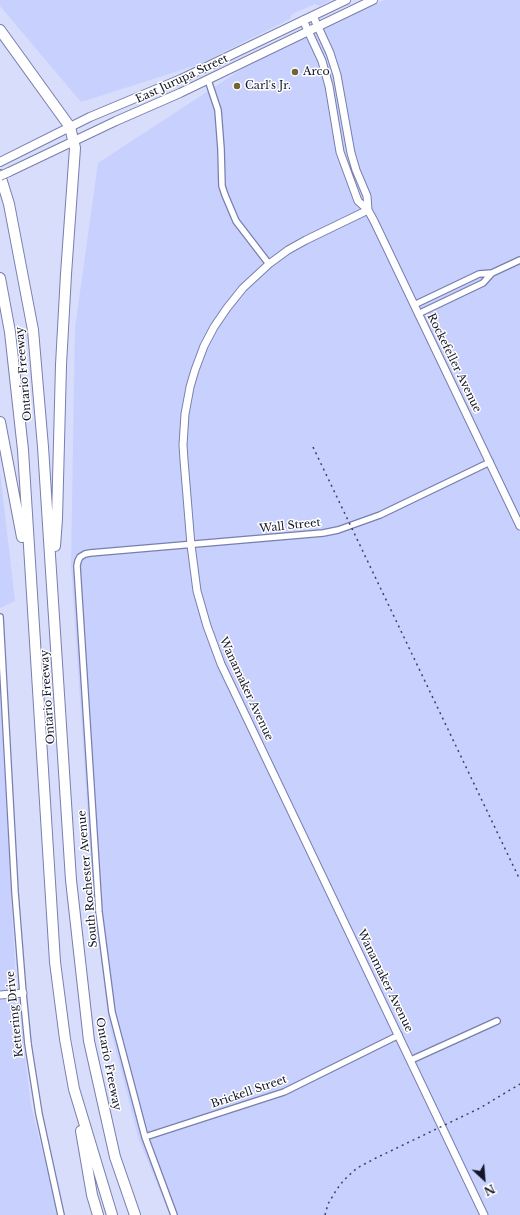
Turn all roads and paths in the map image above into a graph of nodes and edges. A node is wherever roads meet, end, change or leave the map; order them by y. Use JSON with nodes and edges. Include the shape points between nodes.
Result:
{"nodes":[{"id":1,"x":346,"y":0,"type":"edge"},
{"id":2,"x":373,"y":0,"type":"edge"},
{"id":3,"x":312,"y":16,"type":"junction"},
{"id":4,"x":303,"y":20,"type":"junction"},
{"id":5,"x":318,"y":26,"type":"junction"},
{"id":6,"x":0,"y":30,"type":"edge"},
{"id":7,"x":308,"y":31,"type":"junction"},
{"id":8,"x":208,"y":80,"type":"junction"},
{"id":9,"x":70,"y":128,"type":"junction"},
{"id":10,"x":74,"y":140,"type":"junction"},
{"id":11,"x":0,"y":162,"type":"edge"},
{"id":12,"x":0,"y":175,"type":"edge"},
{"id":13,"x":368,"y":210,"type":"junction"},
{"id":14,"x":520,"y":260,"type":"edge"},
{"id":15,"x":269,"y":264,"type":"junction"},
{"id":16,"x":492,"y":273,"type":"junction"},
{"id":17,"x":0,"y":278,"type":"edge"},
{"id":18,"x":414,"y":305,"type":"junction"},
{"id":19,"x":418,"y":314,"type":"junction"},
{"id":20,"x":0,"y":422,"type":"edge"},
{"id":21,"x":490,"y":462,"type":"junction"},
{"id":22,"x":520,"y":526,"type":"edge"},
{"id":23,"x":191,"y":545,"type":"junction"},
{"id":24,"x":80,"y":557,"type":"joint"},
{"id":25,"x":30,"y":576,"type":"junction"},
{"id":26,"x":52,"y":576,"type":"junction"},
{"id":27,"x":0,"y":617,"type":"edge"},
{"id":28,"x":23,"y":994,"type":"junction"},
{"id":29,"x":0,"y":995,"type":"edge"},
{"id":30,"x":497,"y":1021,"type":"dead end"},
{"id":31,"x":399,"y":1035,"type":"junction"},
{"id":32,"x":411,"y":1060,"type":"junction"},
{"id":33,"x":74,"y":1089,"type":"junction"},
{"id":34,"x":145,"y":1137,"type":"junction"},
{"id":35,"x":61,"y":1215,"type":"edge"},
{"id":36,"x":98,"y":1215,"type":"edge"},
{"id":37,"x":112,"y":1215,"type":"edge"},
{"id":38,"x":135,"y":1215,"type":"edge"},
{"id":39,"x":174,"y":1215,"type":"edge"},
{"id":40,"x":484,"y":1215,"type":"edge"}],
"edges":[{"from":1,"to":3,"type":"main road","name":"East Jurupa Street"},
{"from":2,"to":5,"type":"main road","name":"East Jurupa Street"},
{"from":3,"to":4,"type":"main road","name":"East Jurupa Street"},
{"from":3,"to":5,"type":"street","name":"Rockefeller Avenue"},
{"from":4,"to":7,"type":"street","name":"Rockefeller Avenue"},
{"from":4,"to":9,"type":"main road","name":"East Jurupa Street","via":[[181,79]]},
{"from":5,"to":7,"type":"main road","name":"East Jurupa Street"},
{"from":5,"to":13,"type":"street","name":"Rockefeller Avenue","via":[[337,75],[351,153],[367,196]]},
{"from":6,"to":9,"type":"highway"},
{"from":7,"to":8,"type":"main road","name":"East Jurupa Street"},
{"from":7,"to":13,"type":"street","name":"Rockefeller Avenue","via":[[322,61],[329,86],[344,166],[358,201]]},
{"from":8,"to":10,"type":"main road","name":"East Jurupa Street"},
{"from":8,"to":15,"type":"street","via":[[218,110],[222,186],[236,221]]},
{"from":9,"to":10,"type":"highway"},
{"from":9,"to":11,"type":"main road","name":"East Jurupa Street"},
{"from":10,"to":12,"type":"main road","name":"East Jurupa Street","bridge":true},
{"from":10,"to":26,"type":"highway","via":[[61,365],[57,519]]},
{"from":12,"to":26,"type":"highway","name":"Ontario Freeway","via":[[9,204],[33,330]]},
{"from":13,"to":15,"type":"street","name":"Wanamaker Avenue","via":[[306,240]]},
{"from":13,"to":18,"type":"street","name":"Rockefeller Avenue"},
{"from":14,"to":16,"type":"street"},
{"from":15,"to":23,"type":"street","name":"Wanamaker Avenue","via":[[243,288],[223,313],[204,346],[193,376],[185,414],[183,445]]},
{"from":16,"to":18,"type":"street","via":[[479,274]]},
{"from":16,"to":19,"type":"street","via":[[483,283]]},
{"from":17,"to":25,"type":"highway","name":"Ontario Freeway","via":[[10,332],[23,450]]},
{"from":18,"to":19,"type":"street","name":"Rockefeller Avenue"},
{"from":19,"to":21,"type":"street","name":"Rockefeller Avenue"},
{"from":20,"to":25,"type":"highway"},
{"from":21,"to":22,"type":"street","name":"Rockefeller Avenue"},
{"from":21,"to":23,"type":"street","name":"Wall Street","via":[[380,515],[338,530]]},
{"from":23,"to":24,"type":"street","name":"Wall Street","via":[[90,553]]},
{"from":23,"to":31,"type":"street","name":"Wanamaker Avenue","via":[[197,591],[221,664]]},
{"from":24,"to":34,"type":"street","name":"South Rochester Avenue","via":[[77,566],[99,912],[112,1012]]},
{"from":25,"to":33,"type":"highway","name":"Ontario Freeway","via":[[55,962]]},
{"from":26,"to":38,"type":"highway","name":"Ontario Freeway","via":[[71,880],[89,1041],[115,1157]]},
{"from":27,"to":28,"type":"street","name":"Kettering Drive"},
{"from":28,"to":29,"type":"street"},
{"from":28,"to":35,"type":"street","name":"Kettering Drive","via":[[39,1114]]},
{"from":30,"to":32,"type":"street"},
{"from":31,"to":32,"type":"street","name":"Wanamaker Avenue"},
{"from":31,"to":34,"type":"street","name":"Brickell Street","via":[[284,1092]]},
{"from":32,"to":40,"type":"street","name":"Wanamaker Avenue"},
{"from":33,"to":36,"type":"highway","via":[[92,1195]]},
{"from":33,"to":37,"type":"highway","name":"Ontario Freeway"},
{"from":34,"to":39,"type":"street","name":"South Rochester Avenue"}]}
